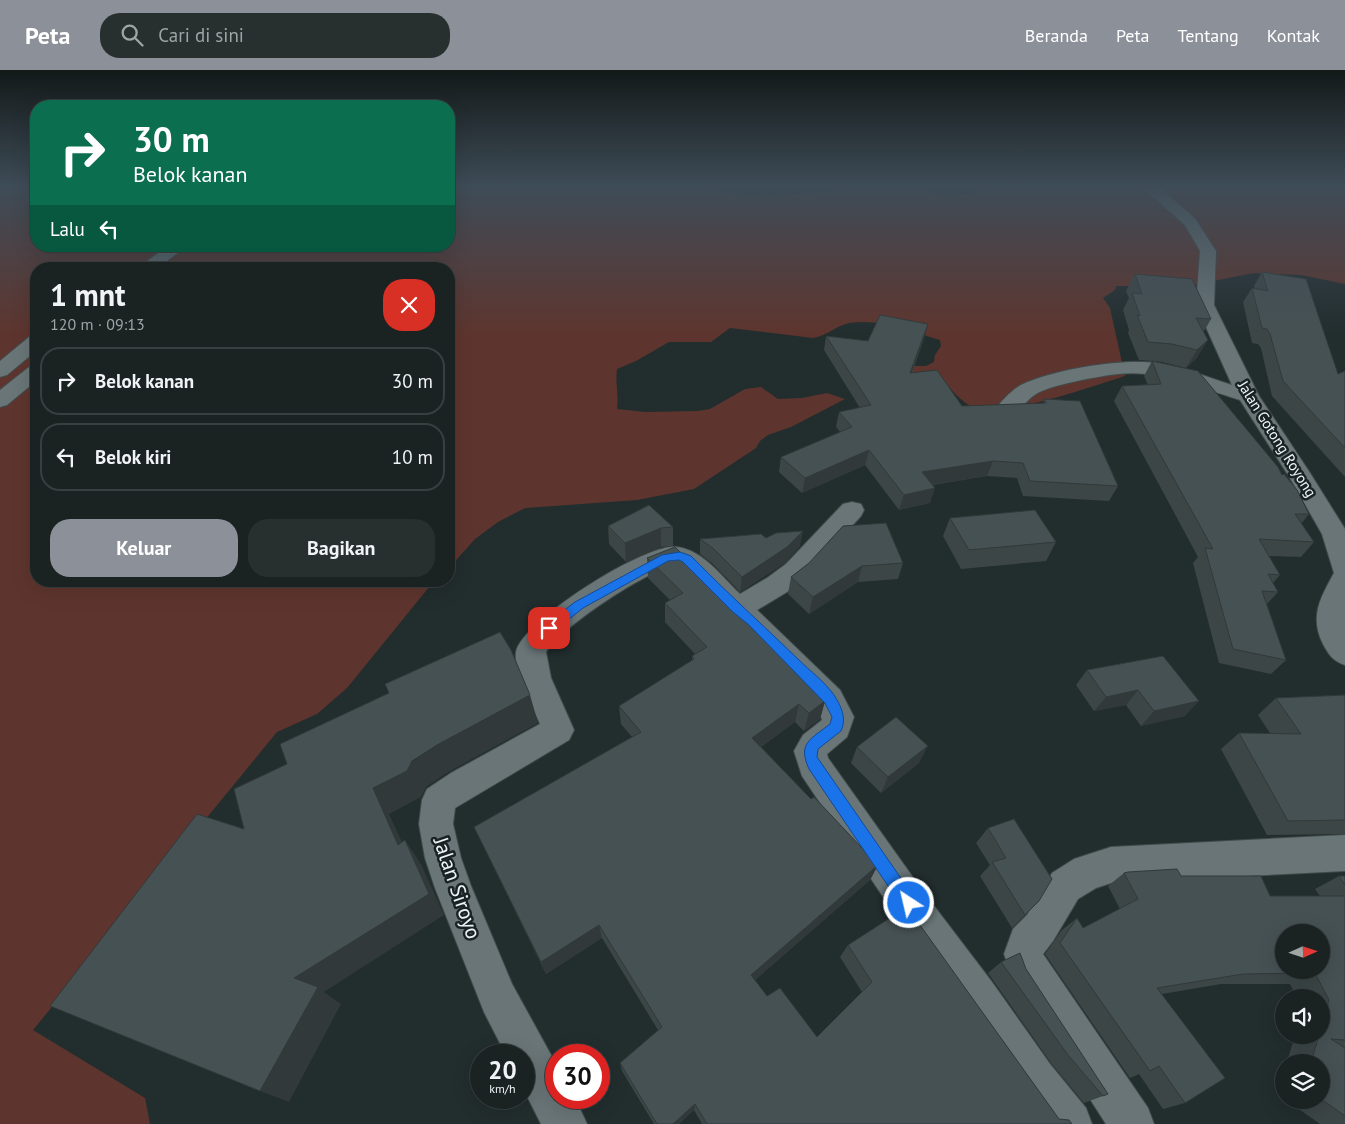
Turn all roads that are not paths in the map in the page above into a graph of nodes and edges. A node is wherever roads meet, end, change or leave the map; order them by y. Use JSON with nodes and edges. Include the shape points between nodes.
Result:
{"nodes":[{"id":1,"x":1198,"y":235,"type":"edge"},
{"id":2,"x":170,"y":252,"type":"edge"},
{"id":3,"x":155,"y":262,"type":"edge"},
{"id":4,"x":30,"y":346,"type":"edge"},
{"id":5,"x":0,"y":371,"type":"edge"},
{"id":6,"x":30,"y":376,"type":"edge"},
{"id":7,"x":0,"y":381,"type":"edge"},
{"id":8,"x":1248,"y":396,"type":"junction"},
{"id":9,"x":0,"y":402,"type":"edge"},
{"id":10,"x":1006,"y":410,"type":"edge"},
{"id":11,"x":852,"y":510,"type":"dead end"},
{"id":12,"x":1345,"y":568,"type":"edge"},
{"id":13,"x":1345,"y":578,"type":"edge"},
{"id":14,"x":737,"y":609,"type":"junction"},
{"id":15,"x":1345,"y":654,"type":"edge"},
{"id":16,"x":1345,"y":853,"type":"edge"},
{"id":17,"x":565,"y":1124,"type":"edge"},
{"id":18,"x":1070,"y":1124,"type":"edge"},
{"id":19,"x":1132,"y":1124,"type":"edge"}],
"edges":[{"from":1,"to":8,"type":"street","name":"Jalan Gotong Royong","via":[[1208,251],[1204,305]]},
{"from":2,"to":3,"type":"street"},
{"from":4,"to":5,"type":"street"},
{"from":6,"to":7,"type":"street"},
{"from":6,"to":9,"type":"street"},
{"from":8,"to":10,"type":"street","via":[[1162,370],[1117,368],[1030,389]]},
{"from":8,"to":12,"type":"street","name":"Jalan Gotong Royong","via":[[1335,534]]},
{"from":11,"to":14,"type":"street","via":[[795,571]]},
{"from":13,"to":15,"type":"street","via":[[1329,623]]},
{"from":14,"to":17,"type":"street","name":"Jalan Siroyo","via":[[680,556],[673,556],[631,575],[579,605],[549,628],[531,651],[531,666],[558,730],[439,800],[436,824],[443,858],[498,998]]},
{"from":14,"to":18,"type":"street","via":[[829,699],[838,717],[836,727],[814,745],[810,752],[814,765],[909,903]]},
{"from":16,"to":19,"type":"street","via":[[1112,866],[1087,872],[1065,886],[1023,954],[1027,965]]}]}
